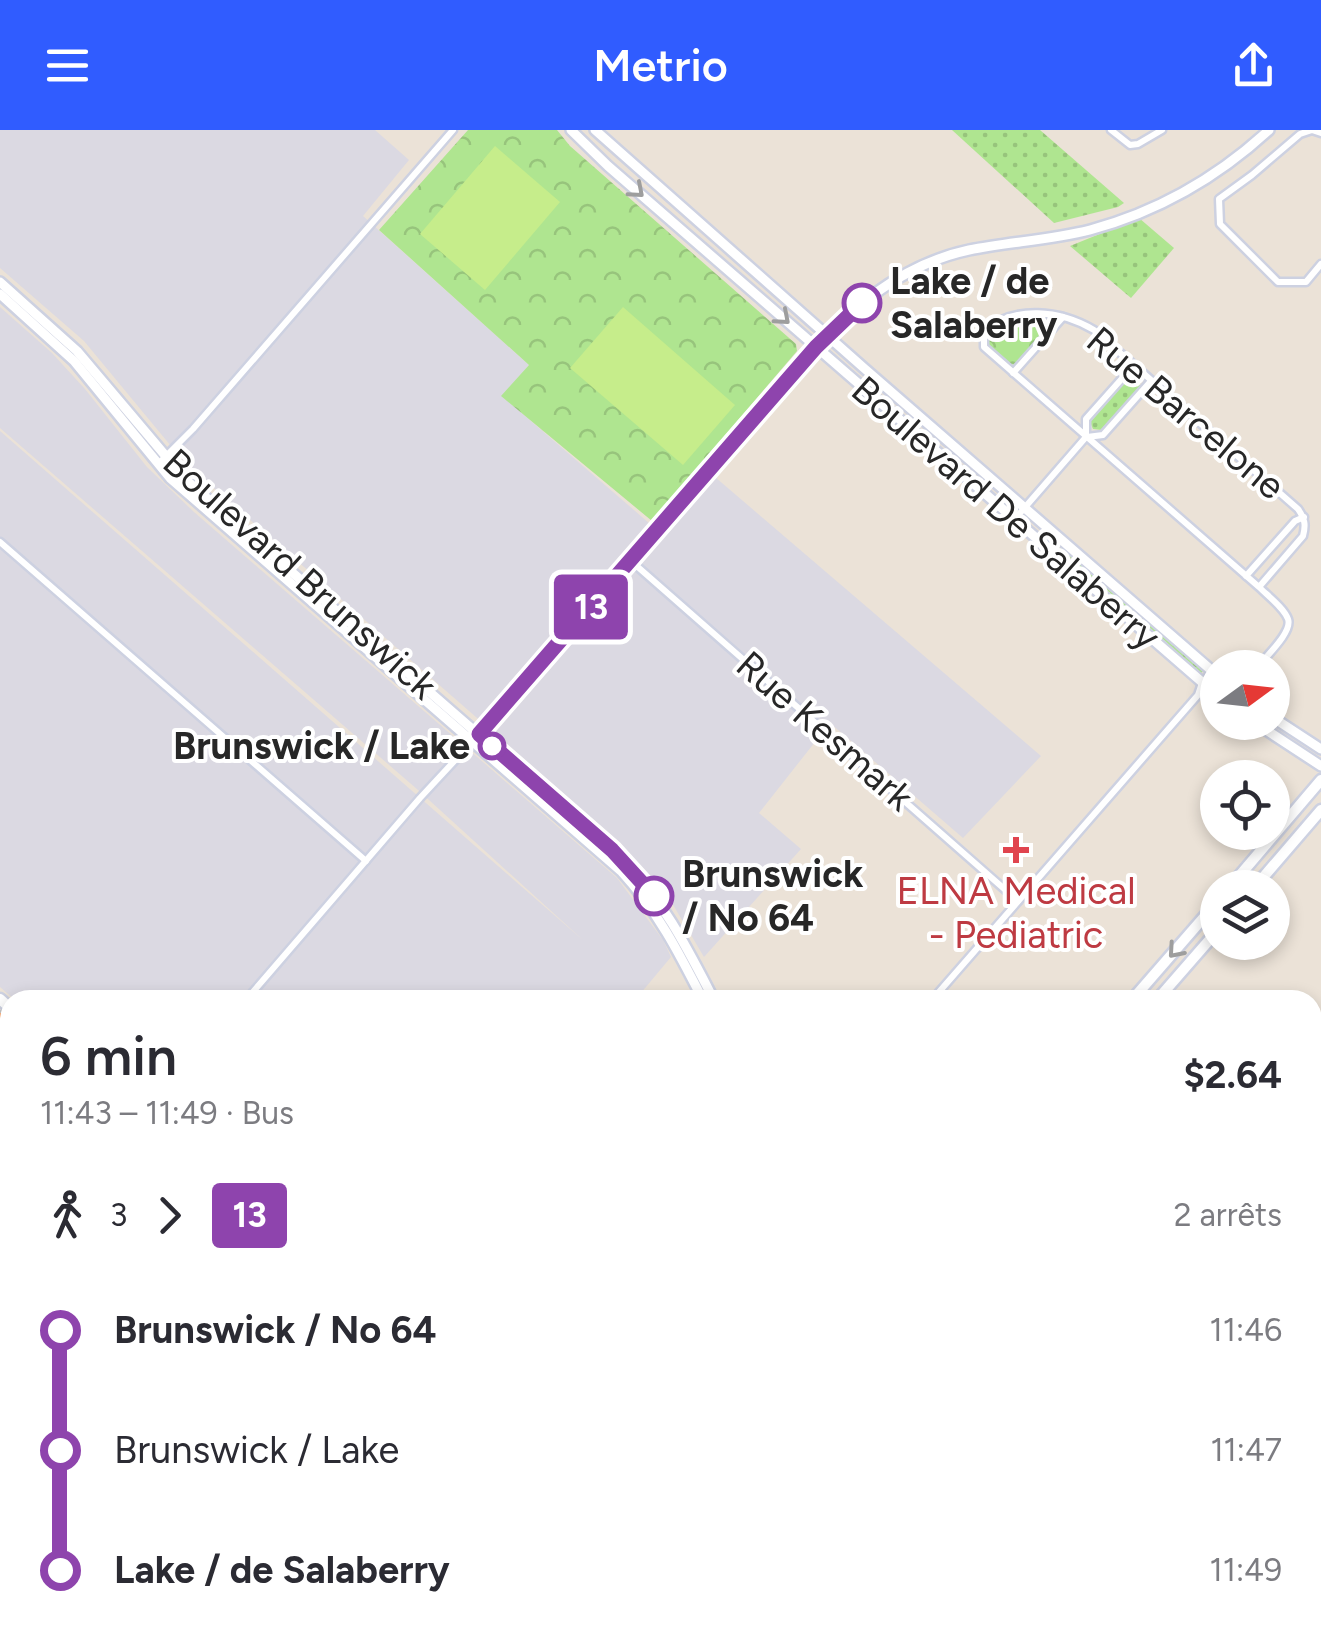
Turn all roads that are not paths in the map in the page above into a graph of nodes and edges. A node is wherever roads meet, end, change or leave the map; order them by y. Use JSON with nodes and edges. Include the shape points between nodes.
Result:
{"nodes":[{"id":1,"x":453,"y":130,"type":"edge"},
{"id":2,"x":571,"y":130,"type":"edge"},
{"id":3,"x":595,"y":130,"type":"edge"},
{"id":4,"x":1110,"y":130,"type":"edge"},
{"id":5,"x":1162,"y":130,"type":"edge"},
{"id":6,"x":1269,"y":130,"type":"edge"},
{"id":7,"x":1321,"y":133,"type":"edge"},
{"id":8,"x":1321,"y":264,"type":"edge"},
{"id":9,"x":0,"y":282,"type":"edge"},
{"id":10,"x":0,"y":294,"type":"edge"},
{"id":11,"x":1064,"y":316,"type":"junction"},
{"id":12,"x":828,"y":335,"type":"junction"},
{"id":13,"x":816,"y":347,"type":"junction"},
{"id":14,"x":1134,"y":365,"type":"junction"},
{"id":15,"x":1013,"y":373,"type":"junction"},
{"id":16,"x":1151,"y":381,"type":"junction"},
{"id":17,"x":1086,"y":437,"type":"junction"},
{"id":18,"x":162,"y":460,"type":"junction"},
{"id":19,"x":1024,"y":508,"type":"junction"},
{"id":20,"x":1304,"y":517,"type":"junction"},
{"id":21,"x":1014,"y":520,"type":"junction"},
{"id":22,"x":0,"y":542,"type":"edge"},
{"id":23,"x":631,"y":561,"type":"junction"},
{"id":24,"x":1246,"y":576,"type":"junction"},
{"id":25,"x":1260,"y":587,"type":"junction"},
{"id":26,"x":1272,"y":650,"type":"edge"},
{"id":27,"x":1200,"y":661,"type":"edge"},
{"id":28,"x":1200,"y":681,"type":"edge"},
{"id":29,"x":1200,"y":689,"type":"edge"},
{"id":30,"x":1290,"y":729,"type":"edge"},
{"id":31,"x":476,"y":738,"type":"junction"},
{"id":32,"x":1281,"y":740,"type":"edge"},
{"id":33,"x":1321,"y":749,"type":"edge"},
{"id":34,"x":1321,"y":766,"type":"edge"},
{"id":35,"x":1321,"y":780,"type":"edge"},
{"id":36,"x":1321,"y":810,"type":"edge"},
{"id":37,"x":366,"y":861,"type":"junction"},
{"id":38,"x":1244,"y":870,"type":"edge"},
{"id":39,"x":1269,"y":870,"type":"edge"},
{"id":40,"x":1018,"y":900,"type":"junction"},
{"id":41,"x":1200,"y":922,"type":"edge"},
{"id":42,"x":1200,"y":951,"type":"edge"},
{"id":43,"x":255,"y":990,"type":"edge"},
{"id":44,"x":698,"y":990,"type":"edge"},
{"id":45,"x":709,"y":990,"type":"edge"},
{"id":46,"x":941,"y":990,"type":"edge"},
{"id":47,"x":1141,"y":990,"type":"edge"},
{"id":48,"x":1166,"y":990,"type":"edge"}],
"edges":[{"from":1,"to":18,"type":"street"},
{"from":2,"to":13,"type":"street","name":"Boulevard De Salaberry","one_way":true},
{"from":3,"to":12,"type":"street","name":"Boulevard De Salaberry"},
{"from":4,"to":5,"type":"street","via":[[1130,146]]},
{"from":6,"to":12,"type":"street","via":[[1202,181],[1129,217],[965,251],[921,267],[872,295]]},
{"from":7,"to":8,"type":"street","via":[[1300,134],[1219,199],[1220,224],[1278,282],[1306,282]]},
{"from":9,"to":18,"type":"street","name":"Boulevard Brunswick","via":[[82,357]]},
{"from":10,"to":18,"type":"street","name":"Boulevard Brunswick","via":[[69,356]]},
{"from":11,"to":14,"type":"street","name":"Rue Barcelone","via":[[1094,330]]},
{"from":11,"to":15,"type":"street","name":"Rue Barcelone"},
{"from":11,"to":15,"type":"street","name":"Rue Barcelone","via":[[1026,314],[984,331],[984,346]]},
{"from":12,"to":13,"type":"street"},
{"from":12,"to":19,"type":"street","name":"Boulevard De Salaberry"},
{"from":13,"to":21,"type":"street","name":"Boulevard De Salaberry"},
{"from":13,"to":23,"type":"street"},
{"from":14,"to":16,"type":"street","name":"Rue Barcelone"},
{"from":14,"to":17,"type":"street","via":[[1086,420]]},
{"from":15,"to":17,"type":"street","name":"Rue Barcelone"},
{"from":16,"to":17,"type":"street","via":[[1103,436]]},
{"from":16,"to":20,"type":"street","name":"Rue Barcelone"},
{"from":17,"to":19,"type":"street"},
{"from":17,"to":24,"type":"street","name":"Rue Barcelone"},
{"from":18,"to":31,"type":"street","name":"Boulevard Brunswick","via":[[185,491]]},
{"from":19,"to":21,"type":"street"},
{"from":19,"to":27,"type":"street","name":"Boulevard De Salaberry"},
{"from":20,"to":24,"type":"street","name":"Rue Barcelone"},
{"from":20,"to":25,"type":"street","name":"Rue Barcelone","via":[[1302,536]]},
{"from":21,"to":28,"type":"street","name":"Boulevard De Salaberry"},
{"from":22,"to":37,"type":"street"},
{"from":23,"to":31,"type":"street"},
{"from":23,"to":40,"type":"street","name":"Rue Kesmark"},
{"from":24,"to":25,"type":"street","name":"Rue Barcelone"},
{"from":25,"to":26,"type":"street","name":"Rue Barcelone","via":[[1289,625]]},
{"from":29,"to":40,"type":"street"},
{"from":30,"to":33,"type":"street"},
{"from":31,"to":37,"type":"street"},
{"from":31,"to":44,"type":"street","name":"Boulevard Brunswick","via":[[630,881],[667,930]]},
{"from":31,"to":45,"type":"street","name":"Boulevard Brunswick","via":[[638,876],[678,930]]},
{"from":32,"to":34,"type":"street"},
{"from":35,"to":38,"type":"main road"},
{"from":36,"to":39,"type":"main road"},
{"from":37,"to":43,"type":"street"},
{"from":40,"to":46,"type":"street"},
{"from":41,"to":47,"type":"main road","one_way":true},
{"from":42,"to":48,"type":"main road"}]}
